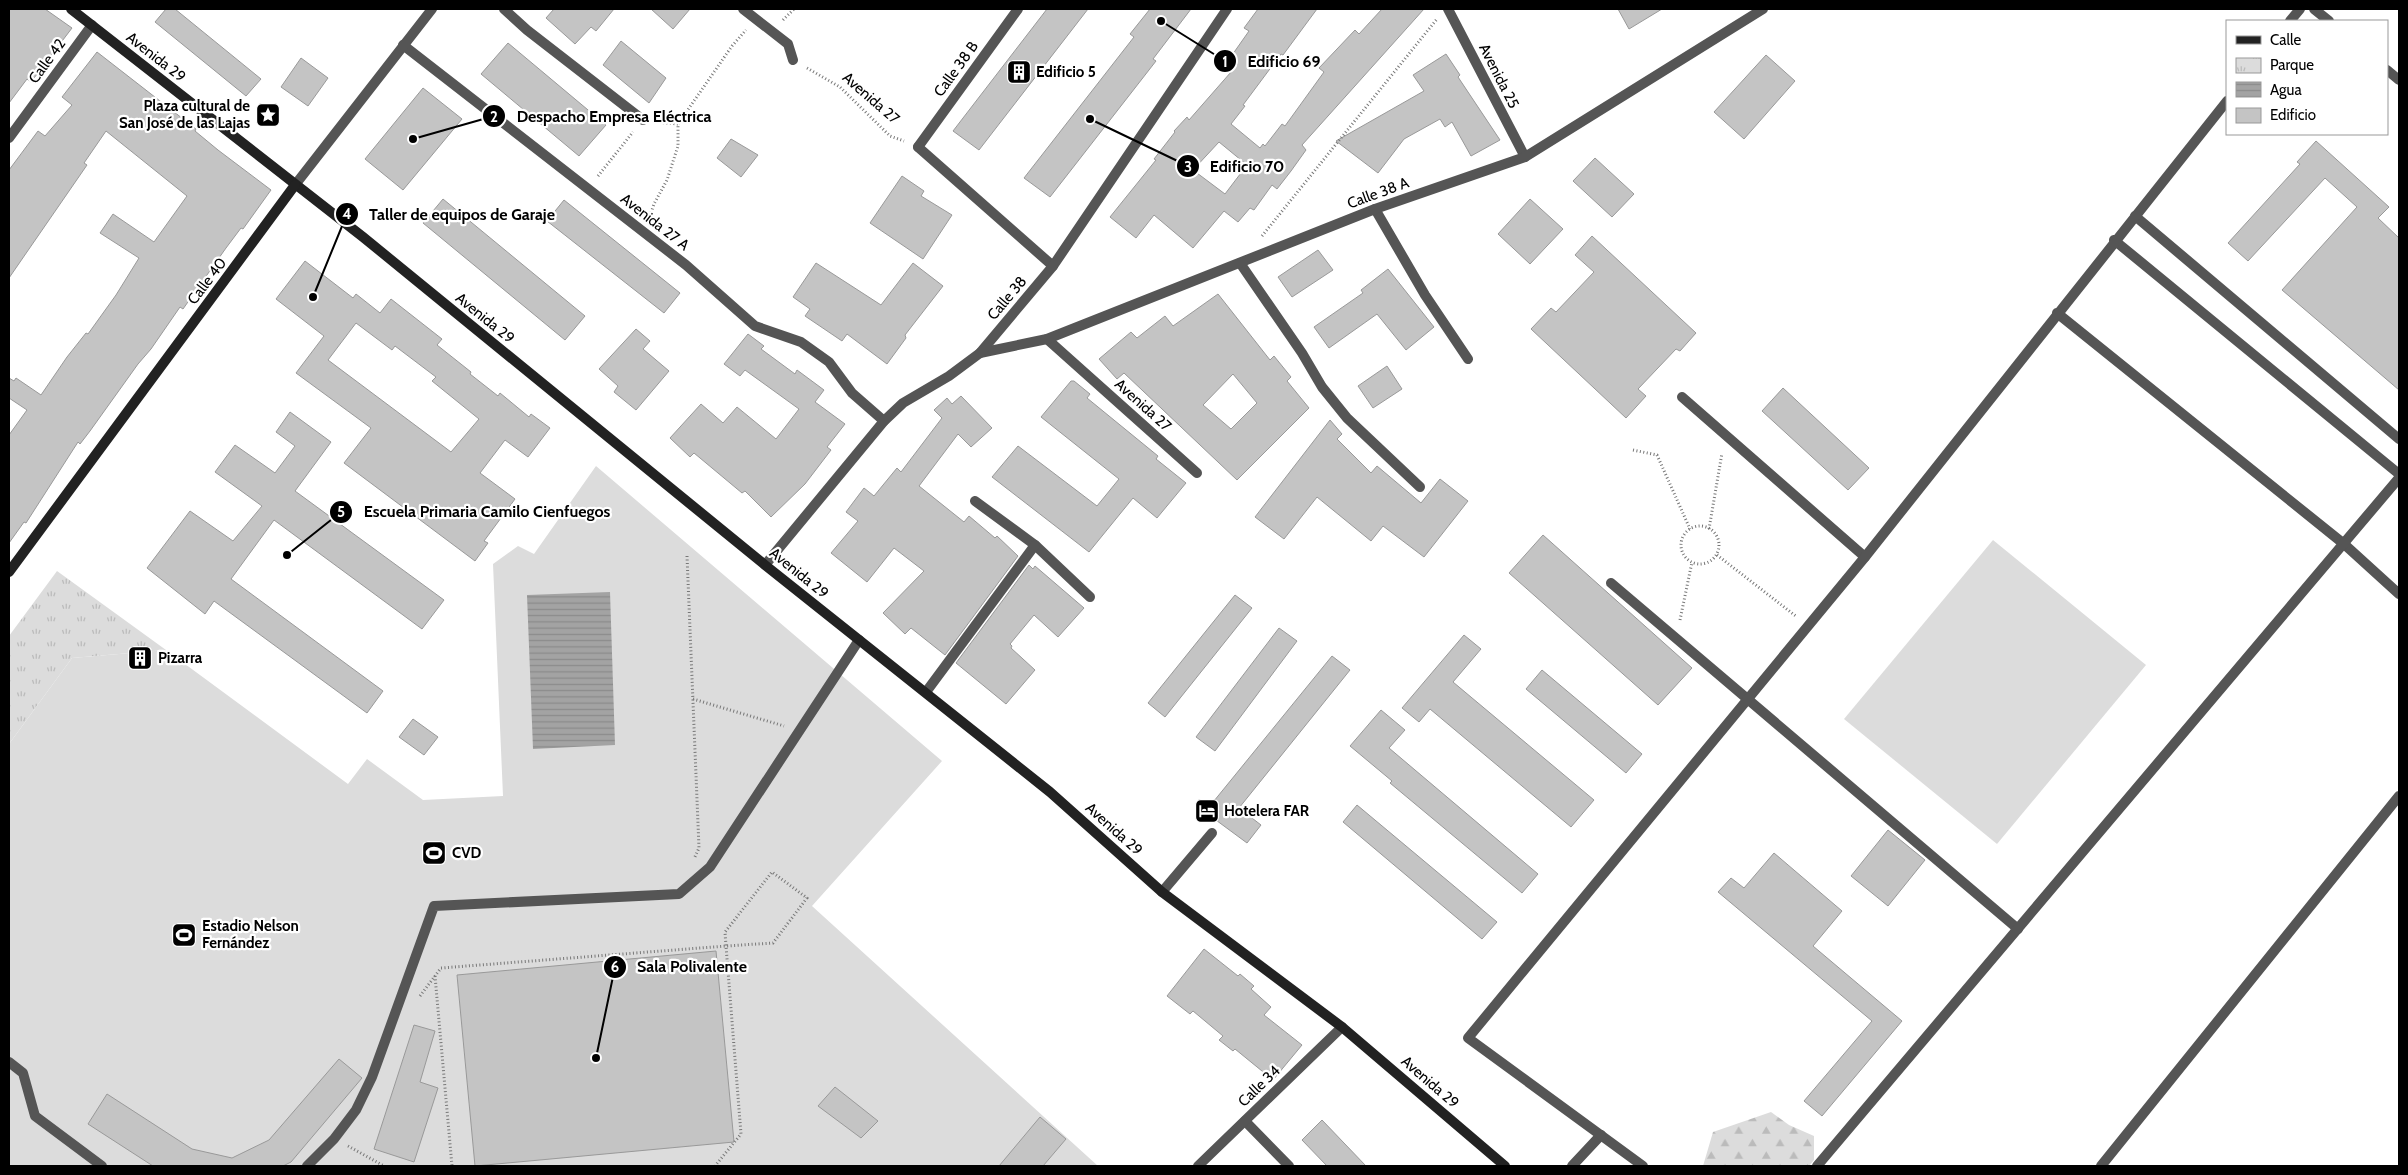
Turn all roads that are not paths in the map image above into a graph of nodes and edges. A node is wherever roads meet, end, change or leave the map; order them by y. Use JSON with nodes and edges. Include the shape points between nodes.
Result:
{"nodes":[{"id":1,"x":71,"y":9,"type":"edge"},
{"id":2,"x":432,"y":9,"type":"edge"},
{"id":3,"x":504,"y":9,"type":"edge"},
{"id":4,"x":743,"y":9,"type":"edge"},
{"id":5,"x":1018,"y":9,"type":"edge"},
{"id":6,"x":1226,"y":9,"type":"edge"},
{"id":7,"x":1448,"y":9,"type":"edge"},
{"id":8,"x":1763,"y":9,"type":"edge"},
{"id":9,"x":2300,"y":9,"type":"edge"},
{"id":10,"x":2314,"y":9,"type":"edge"},
{"id":11,"x":2291,"y":20,"type":"edge"},
{"id":12,"x":2328,"y":20,"type":"edge"},
{"id":13,"x":92,"y":25,"type":"junction"},
{"id":14,"x":403,"y":45,"type":"junction"},
{"id":15,"x":793,"y":60,"type":"road end"},
{"id":16,"x":2388,"y":71,"type":"edge"},
{"id":17,"x":2399,"y":80,"type":"edge"},
{"id":18,"x":2226,"y":102,"type":"edge"},
{"id":19,"x":643,"y":120,"type":"road end"},
{"id":20,"x":9,"y":138,"type":"edge"},
{"id":21,"x":1525,"y":157,"type":"junction"},
{"id":22,"x":296,"y":185,"type":"junction"},
{"id":23,"x":1375,"y":209,"type":"junction"},
{"id":24,"x":2135,"y":216,"type":"junction"},
{"id":25,"x":2114,"y":240,"type":"junction"},
{"id":26,"x":1240,"y":264,"type":"junction"},
{"id":27,"x":1053,"y":266,"type":"junction"},
{"id":28,"x":2058,"y":313,"type":"junction"},
{"id":29,"x":1047,"y":339,"type":"junction"},
{"id":30,"x":980,"y":353,"type":"junction"},
{"id":31,"x":1468,"y":360,"type":"dead end"},
{"id":32,"x":1682,"y":397,"type":"dead end"},
{"id":33,"x":884,"y":421,"type":"junction"},
{"id":34,"x":2399,"y":439,"type":"edge"},
{"id":35,"x":1197,"y":473,"type":"dead end"},
{"id":36,"x":2399,"y":474,"type":"edge"},
{"id":37,"x":2399,"y":478,"type":"edge"},
{"id":38,"x":1420,"y":486,"type":"dead end"},
{"id":39,"x":975,"y":501,"type":"dead end"},
{"id":40,"x":2344,"y":544,"type":"junction"},
{"id":41,"x":1035,"y":545,"type":"junction"},
{"id":42,"x":1865,"y":557,"type":"junction"},
{"id":43,"x":765,"y":565,"type":"junction"},
{"id":44,"x":9,"y":572,"type":"edge"},
{"id":45,"x":1611,"y":583,"type":"dead end"},
{"id":46,"x":2399,"y":594,"type":"edge"},
{"id":47,"x":1090,"y":597,"type":"dead end"},
{"id":48,"x":859,"y":640,"type":"junction"},
{"id":49,"x":926,"y":692,"type":"junction"},
{"id":50,"x":1748,"y":699,"type":"junction"},
{"id":51,"x":2399,"y":796,"type":"edge"},
{"id":52,"x":1212,"y":833,"type":"dead end"},
{"id":53,"x":1162,"y":892,"type":"junction"},
{"id":54,"x":2018,"y":929,"type":"junction"},
{"id":55,"x":1342,"y":1027,"type":"junction"},
{"id":56,"x":9,"y":1062,"type":"edge"},
{"id":57,"x":1245,"y":1121,"type":"junction"},
{"id":58,"x":1601,"y":1135,"type":"junction"},
{"id":59,"x":102,"y":1166,"type":"edge"},
{"id":60,"x":307,"y":1166,"type":"edge"},
{"id":61,"x":1198,"y":1166,"type":"edge"},
{"id":62,"x":1289,"y":1166,"type":"edge"},
{"id":63,"x":1504,"y":1166,"type":"edge"},
{"id":64,"x":1572,"y":1166,"type":"edge"},
{"id":65,"x":1643,"y":1166,"type":"edge"},
{"id":66,"x":1817,"y":1166,"type":"edge"},
{"id":67,"x":2101,"y":1166,"type":"edge"}],
"edges":[{"from":1,"to":13,"type":"main road","name":"Avenida 29"},
{"from":2,"to":14,"type":"street","name":"Calle 40"},
{"from":3,"to":19,"type":"street"},
{"from":4,"to":15,"type":"street","via":[[788,44]]},
{"from":5,"to":27,"type":"street","name":"Calle 38 B","via":[[918,147]]},
{"from":6,"to":27,"type":"street","name":"Calle 38"},
{"from":7,"to":21,"type":"street","name":"Avenida 25"},
{"from":8,"to":21,"type":"street","name":"Calle 38 A"},
{"from":9,"to":11,"type":"street"},
{"from":10,"to":12,"type":"street"},
{"from":13,"to":20,"type":"street","name":"Calle 42"},
{"from":13,"to":22,"type":"main road","name":"Avenida 29"},
{"from":14,"to":22,"type":"street","name":"Calle 40"},
{"from":14,"to":33,"type":"street","name":"Avenida 27 A","via":[[686,265],[755,326],[800,342],[829,362],[852,393]]},
{"from":16,"to":17,"type":"street"},
{"from":18,"to":24,"type":"street"},
{"from":21,"to":23,"type":"street","name":"Calle 38 A"},
{"from":22,"to":43,"type":"main road","name":"Avenida 29"},
{"from":22,"to":44,"type":"main road","name":"Calle 40"},
{"from":23,"to":26,"type":"street","name":"Calle 38 A"},
{"from":23,"to":31,"type":"street"},
{"from":24,"to":25,"type":"street"},
{"from":24,"to":34,"type":"street"},
{"from":25,"to":28,"type":"street"},
{"from":25,"to":36,"type":"street"},
{"from":26,"to":29,"type":"street","name":"Calle 38 A"},
{"from":26,"to":38,"type":"street","via":[[1302,352],[1322,387],[1347,418]]},
{"from":27,"to":30,"type":"street","name":"Calle 38"},
{"from":28,"to":40,"type":"street"},
{"from":28,"to":42,"type":"street"},
{"from":29,"to":30,"type":"street","name":"Calle 38 A"},
{"from":29,"to":35,"type":"street","name":"Avenida 27"},
{"from":30,"to":33,"type":"street","name":"Calle 38","via":[[903,403]]},
{"from":32,"to":42,"type":"street"},
{"from":33,"to":43,"type":"street","name":"Calle 38"},
{"from":37,"to":40,"type":"street"},
{"from":39,"to":41,"type":"street"},
{"from":40,"to":46,"type":"street"},
{"from":40,"to":54,"type":"street"},
{"from":41,"to":47,"type":"street"},
{"from":41,"to":49,"type":"street"},
{"from":42,"to":50,"type":"street"},
{"from":43,"to":48,"type":"main road","name":"Avenida 29"},
{"from":45,"to":50,"type":"street"},
{"from":48,"to":49,"type":"main road","name":"Avenida 29"},
{"from":48,"to":60,"type":"street","via":[[710,867],[679,894],[434,906],[372,1077],[356,1110],[334,1139]]},
{"from":49,"to":53,"type":"main road","name":"Avenida 29","via":[[1050,792]]},
{"from":50,"to":54,"type":"street"},
{"from":50,"to":58,"type":"street","via":[[1468,1038]]},
{"from":51,"to":67,"type":"street"},
{"from":52,"to":53,"type":"street"},
{"from":53,"to":55,"type":"main road","name":"Avenida 29"},
{"from":54,"to":66,"type":"street"},
{"from":55,"to":57,"type":"street","name":"Calle 34"},
{"from":55,"to":63,"type":"main road","name":"Avenida 29"},
{"from":56,"to":59,"type":"street","via":[[23,1073],[35,1116]]},
{"from":57,"to":61,"type":"street","name":"Calle 34"},
{"from":57,"to":62,"type":"street"},
{"from":58,"to":64,"type":"street"},
{"from":58,"to":65,"type":"street"}]}
